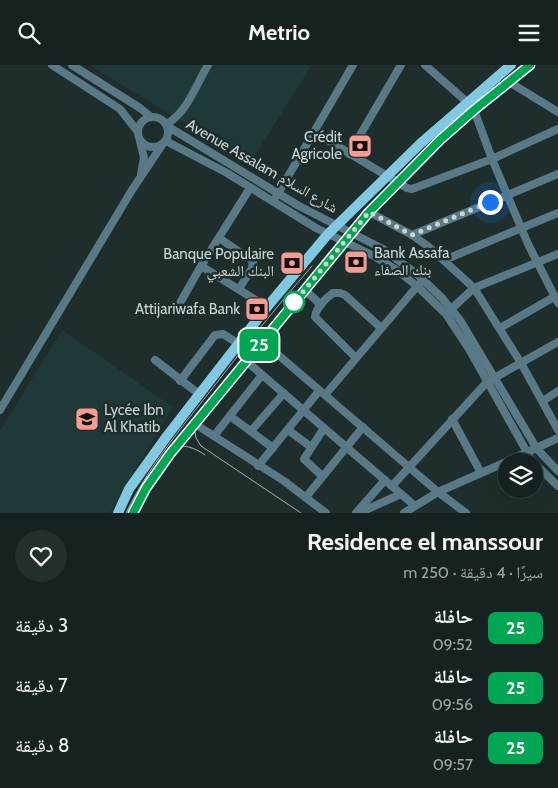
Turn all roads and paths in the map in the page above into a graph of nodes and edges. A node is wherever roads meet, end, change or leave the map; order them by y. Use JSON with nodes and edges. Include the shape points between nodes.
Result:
{"nodes":[{"id":1,"x":52,"y":65,"type":"edge"},
{"id":2,"x":73,"y":65,"type":"edge"},
{"id":3,"x":208,"y":65,"type":"edge"},
{"id":4,"x":353,"y":65,"type":"edge"},
{"id":5,"x":401,"y":65,"type":"edge"},
{"id":6,"x":425,"y":65,"type":"edge"},
{"id":7,"x":511,"y":65,"type":"edge"},
{"id":8,"x":530,"y":65,"type":"edge"},
{"id":9,"x":67,"y":74,"type":"junction"},
{"id":10,"x":509,"y":82,"type":"junction"},
{"id":11,"x":471,"y":106,"type":"junction"},
{"id":12,"x":558,"y":112,"type":"edge"},
{"id":13,"x":151,"y":117,"type":"junction"},
{"id":14,"x":166,"y":125,"type":"junction"},
{"id":15,"x":558,"y":129,"type":"edge"},
{"id":16,"x":138,"y":132,"type":"junction"},
{"id":17,"x":314,"y":132,"type":"junction"},
{"id":18,"x":140,"y":141,"type":"junction"},
{"id":19,"x":164,"y":143,"type":"junction"},
{"id":20,"x":349,"y":154,"type":"junction"},
{"id":21,"x":492,"y":159,"type":"junction"},
{"id":22,"x":558,"y":174,"type":"edge"},
{"id":23,"x":141,"y":175,"type":"junction"},
{"id":24,"x":387,"y":176,"type":"junction"},
{"id":25,"x":398,"y":182,"type":"junction"},
{"id":26,"x":250,"y":188,"type":"junction"},
{"id":27,"x":278,"y":193,"type":"junction"},
{"id":28,"x":507,"y":195,"type":"junction"},
{"id":29,"x":273,"y":201,"type":"junction"},
{"id":30,"x":369,"y":212,"type":"junction"},
{"id":31,"x":558,"y":213,"type":"edge"},
{"id":32,"x":337,"y":225,"type":"junction"},
{"id":33,"x":521,"y":229,"type":"junction"},
{"id":34,"x":351,"y":233,"type":"junction"},
{"id":35,"x":328,"y":234,"type":"junction"},
{"id":36,"x":412,"y":235,"type":"junction"},
{"id":37,"x":219,"y":238,"type":"junction"},
{"id":38,"x":344,"y":241,"type":"junction"},
{"id":39,"x":558,"y":254,"type":"edge"},
{"id":40,"x":444,"y":260,"type":"junction"},
{"id":41,"x":536,"y":263,"type":"junction"},
{"id":42,"x":201,"y":267,"type":"junction"},
{"id":43,"x":423,"y":279,"type":"junction"},
{"id":44,"x":418,"y":287,"type":"junction"},
{"id":45,"x":474,"y":288,"type":"junction"},
{"id":46,"x":240,"y":289,"type":"junction"},
{"id":47,"x":305,"y":289,"type":"junction"},
{"id":48,"x":556,"y":300,"type":"edge"},
{"id":49,"x":321,"y":305,"type":"junction"},
{"id":50,"x":266,"y":307,"type":"junction"},
{"id":51,"x":176,"y":310,"type":"dead end"},
{"id":52,"x":449,"y":312,"type":"junction"},
{"id":53,"x":381,"y":328,"type":"junction"},
{"id":54,"x":500,"y":328,"type":"junction"},
{"id":55,"x":262,"y":341,"type":"junction"},
{"id":56,"x":558,"y":342,"type":"edge"},
{"id":57,"x":239,"y":344,"type":"junction"},
{"id":58,"x":356,"y":358,"type":"junction"},
{"id":59,"x":155,"y":360,"type":"dead end"},
{"id":60,"x":246,"y":361,"type":"junction"},
{"id":61,"x":521,"y":363,"type":"junction"},
{"id":62,"x":262,"y":375,"type":"junction"},
{"id":63,"x":495,"y":377,"type":"junction"},
{"id":64,"x":180,"y":381,"type":"junction"},
{"id":65,"x":487,"y":382,"type":"junction"},
{"id":66,"x":558,"y":391,"type":"edge"},
{"id":67,"x":284,"y":393,"type":"junction"},
{"id":68,"x":322,"y":393,"type":"junction"},
{"id":69,"x":199,"y":395,"type":"junction"},
{"id":70,"x":543,"y":401,"type":"junction"},
{"id":71,"x":0,"y":410,"type":"edge"},
{"id":72,"x":303,"y":410,"type":"junction"},
{"id":73,"x":230,"y":416,"type":"junction"},
{"id":74,"x":452,"y":419,"type":"junction"},
{"id":75,"x":195,"y":424,"type":"junction"},
{"id":76,"x":362,"y":427,"type":"junction"},
{"id":77,"x":324,"y":428,"type":"junction"},
{"id":78,"x":288,"y":429,"type":"junction"},
{"id":79,"x":558,"y":430,"type":"edge"},
{"id":80,"x":251,"y":431,"type":"junction"},
{"id":81,"x":214,"y":436,"type":"junction"},
{"id":82,"x":558,"y":439,"type":"edge"},
{"id":83,"x":311,"y":447,"type":"junction"},
{"id":84,"x":347,"y":447,"type":"junction"},
{"id":85,"x":273,"y":448,"type":"junction"},
{"id":86,"x":537,"y":449,"type":"junction"},
{"id":87,"x":525,"y":453,"type":"edge"},
{"id":88,"x":528,"y":453,"type":"edge"},
{"id":89,"x":258,"y":466,"type":"junction"},
{"id":90,"x":409,"y":466,"type":"junction"},
{"id":91,"x":498,"y":466,"type":"edge"},
{"id":92,"x":558,"y":471,"type":"edge"},
{"id":93,"x":543,"y":472,"type":"edge"},
{"id":94,"x":481,"y":473,"type":"junction"},
{"id":95,"x":322,"y":476,"type":"junction"},
{"id":96,"x":385,"y":480,"type":"junction"},
{"id":97,"x":392,"y":486,"type":"junction"},
{"id":98,"x":558,"y":486,"type":"edge"},
{"id":99,"x":438,"y":492,"type":"junction"},
{"id":100,"x":401,"y":494,"type":"junction"},
{"id":101,"x":306,"y":497,"type":"junction"},
{"id":102,"x":415,"y":506,"type":"junction"},
{"id":103,"x":118,"y":513,"type":"edge"},
{"id":104,"x":133,"y":513,"type":"edge"},
{"id":105,"x":326,"y":513,"type":"edge"},
{"id":106,"x":358,"y":513,"type":"edge"},
{"id":107,"x":404,"y":513,"type":"edge"},
{"id":108,"x":466,"y":513,"type":"edge"}],
"edges":[{"from":1,"to":9,"type":"street"},
{"from":2,"to":9,"type":"street"},
{"from":2,"to":13,"type":"street"},
{"from":3,"to":14,"type":"street","via":[[181,112]]},
{"from":4,"to":17,"type":"street"},
{"from":5,"to":20,"type":"street"},
{"from":6,"to":11,"type":"street"},
{"from":7,"to":11,"type":"main road"},
{"from":8,"to":10,"type":"main road"},
{"from":9,"to":16,"type":"street","via":[[120,109]]},
{"from":10,"to":11,"type":"main road"},
{"from":10,"to":12,"type":"street"},
{"from":11,"to":21,"type":"street"},
{"from":11,"to":24,"type":"main road","via":[[421,143]]},
{"from":11,"to":25,"type":"main road"},
{"from":13,"to":14,"type":"street","via":[[161,119]]},
{"from":13,"to":16,"type":"street","via":[[142,121]]},
{"from":14,"to":19,"type":"street","via":[[168,133]]},
{"from":14,"to":27,"type":"street","name":"Avenue Assalam شارع السلام"},
{"from":15,"to":21,"type":"street"},
{"from":16,"to":18,"type":"street"},
{"from":17,"to":20,"type":"street"},
{"from":17,"to":27,"type":"street"},
{"from":18,"to":19,"type":"street","via":[[150,147]]},
{"from":18,"to":23,"type":"street","via":[[144,154]]},
{"from":19,"to":23,"type":"street"},
{"from":19,"to":26,"type":"street","name":"Avenue Assalam شارع السلام","via":[[202,159]]},
{"from":20,"to":24,"type":"street"},
{"from":21,"to":25,"type":"street","via":[[415,188],[407,188]]},
{"from":21,"to":28,"type":"street"},
{"from":22,"to":28,"type":"street"},
{"from":23,"to":71,"type":"street"},
{"from":24,"to":25,"type":"street"},
{"from":24,"to":32,"type":"main road"},
{"from":25,"to":30,"type":"main road"},
{"from":26,"to":29,"type":"street","name":"Avenue Assalam شارع السلام"},
{"from":26,"to":37,"type":"street"},
{"from":27,"to":29,"type":"street"},
{"from":27,"to":32,"type":"street","name":"Avenue Assalam شارع السلام"},
{"from":28,"to":33,"type":"street"},
{"from":28,"to":36,"type":"street"},
{"from":29,"to":35,"type":"street","name":"Avenue Assalam شارع السلام"},
{"from":30,"to":34,"type":"main road"},
{"from":30,"to":36,"type":"street"},
{"from":31,"to":33,"type":"street"},
{"from":32,"to":34,"type":"street","name":"Avenue Assalam شارع السلام"},
{"from":32,"to":35,"type":"main road"},
{"from":33,"to":40,"type":"street"},
{"from":33,"to":41,"type":"street"},
{"from":34,"to":38,"type":"main road"},
{"from":34,"to":43,"type":"street","name":"Avenue Assalam شارع السلام","via":[[383,249]]},
{"from":35,"to":38,"type":"street","name":"Avenue Assalam شارع السلام"},
{"from":35,"to":50,"type":"main road"},
{"from":36,"to":40,"type":"street"},
{"from":37,"to":42,"type":"street"},
{"from":37,"to":46,"type":"street","via":[[253,261]]},
{"from":38,"to":44,"type":"street","name":"Avenue Assalam شارع السلام","via":[[388,264]]},
{"from":38,"to":47,"type":"main road"},
{"from":39,"to":41,"type":"street"},
{"from":40,"to":45,"type":"street"},
{"from":41,"to":45,"type":"street"},
{"from":41,"to":48,"type":"street"},
{"from":42,"to":46,"type":"street"},
{"from":42,"to":51,"type":"street"},
{"from":43,"to":44,"type":"street"},
{"from":43,"to":52,"type":"street","name":"Avenue Assalam شارع السلام"},
{"from":44,"to":52,"type":"street","name":"Avenue Assalam شارع السلام"},
{"from":44,"to":53,"type":"street"},
{"from":45,"to":52,"type":"street"},
{"from":45,"to":54,"type":"street"},
{"from":46,"to":50,"type":"street"},
{"from":47,"to":49,"type":"street"},
{"from":47,"to":55,"type":"main road"},
{"from":48,"to":54,"type":"street"},
{"from":49,"to":53,"type":"street","via":[[333,293],[342,294]]},
{"from":49,"to":58,"type":"street","via":[[315,317]]},
{"from":50,"to":57,"type":"main road"},
{"from":52,"to":63,"type":"street","name":"Avenue Assalam شارع السلام","via":[[464,327]]},
{"from":52,"to":65,"type":"street","name":"Avenue Assalam شارع السلام"},
{"from":53,"to":58,"type":"street"},
{"from":54,"to":61,"type":"street"},
{"from":55,"to":60,"type":"main road"},
{"from":55,"to":68,"type":"street"},
{"from":56,"to":61,"type":"street"},
{"from":57,"to":64,"type":"street","via":[[223,334],[215,335]]},
{"from":57,"to":69,"type":"main road"},
{"from":58,"to":68,"type":"street"},
{"from":59,"to":64,"type":"street"},
{"from":60,"to":62,"type":"street"},
{"from":60,"to":75,"type":"main road"},
{"from":61,"to":63,"type":"street"},
{"from":61,"to":70,"type":"street"},
{"from":62,"to":67,"type":"street"},
{"from":62,"to":73,"type":"street"},
{"from":63,"to":65,"type":"street"},
{"from":63,"to":86,"type":"street","name":"Avenue Assalam شارع السلام"},
{"from":64,"to":69,"type":"street"},
{"from":65,"to":74,"type":"street"},
{"from":65,"to":87,"type":"street","name":"Avenue Assalam شارع السلام"},
{"from":66,"to":70,"type":"street"},
{"from":67,"to":72,"type":"street"},
{"from":67,"to":80,"type":"street"},
{"from":68,"to":72,"type":"street"},
{"from":68,"to":76,"type":"street"},
{"from":69,"to":103,"type":"main road","via":[[136,478]]},
{"from":70,"to":79,"type":"street"},
{"from":72,"to":77,"type":"street"},
{"from":72,"to":78,"type":"street"},
{"from":73,"to":80,"type":"street"},
{"from":73,"to":81,"type":"street"},
{"from":74,"to":90,"type":"street"},
{"from":74,"to":94,"type":"street"},
{"from":75,"to":81,"type":"street"},
{"from":75,"to":104,"type":"main road","via":[[159,469]]},
{"from":76,"to":84,"type":"street"},
{"from":76,"to":90,"type":"street"},
{"from":77,"to":83,"type":"street"},
{"from":77,"to":84,"type":"street"},
{"from":78,"to":83,"type":"street"},
{"from":78,"to":85,"type":"street"},
{"from":80,"to":85,"type":"street"},
{"from":81,"to":89,"type":"street"},
{"from":82,"to":86,"type":"street"},
{"from":83,"to":95,"type":"street","via":[[304,459]]},
{"from":84,"to":95,"type":"street"},
{"from":84,"to":96,"type":"street"},
{"from":85,"to":89,"type":"street"},
{"from":86,"to":88,"type":"street"},
{"from":86,"to":92,"type":"street","name":"Avenue Assalam شارع السلام"},
{"from":89,"to":101,"type":"street"},
{"from":90,"to":97,"type":"street"},
{"from":90,"to":99,"type":"street"},
{"from":91,"to":94,"type":"street"},
{"from":93,"to":98,"type":"street","name":"Avenue Assalam شارع السلام"},
{"from":94,"to":99,"type":"street"},
{"from":95,"to":101,"type":"street"},
{"from":96,"to":97,"type":"street"},
{"from":96,"to":106,"type":"street"},
{"from":97,"to":100,"type":"street"},
{"from":99,"to":102,"type":"street"},
{"from":99,"to":108,"type":"street"},
{"from":100,"to":102,"type":"street"},
{"from":100,"to":106,"type":"street"},
{"from":101,"to":105,"type":"street"},
{"from":102,"to":107,"type":"street"}]}
